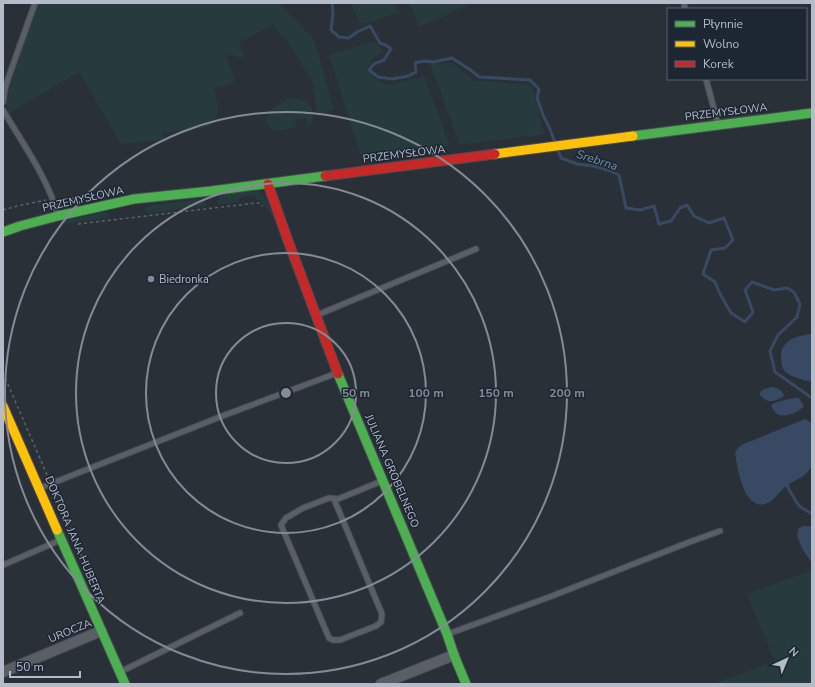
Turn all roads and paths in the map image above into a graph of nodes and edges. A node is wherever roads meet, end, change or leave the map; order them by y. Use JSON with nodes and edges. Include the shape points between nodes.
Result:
{"nodes":[{"id":1,"x":35,"y":3,"type":"edge"},
{"id":2,"x":706,"y":80,"type":"edge"},
{"id":3,"x":3,"y":102,"type":"edge"},
{"id":4,"x":3,"y":110,"type":"edge"},
{"id":5,"x":812,"y":113,"type":"edge"},
{"id":6,"x":718,"y":125,"type":"junction"},
{"id":7,"x":268,"y":184,"type":"junction"},
{"id":8,"x":263,"y":206,"type":"dead end"},
{"id":9,"x":136,"y":212,"type":"dead end"},
{"id":10,"x":58,"y":216,"type":"junction"},
{"id":11,"x":137,"y":217,"type":"junction"},
{"id":12,"x":77,"y":224,"type":"dead end"},
{"id":13,"x":3,"y":232,"type":"edge"},
{"id":14,"x":476,"y":249,"type":"dead end"},
{"id":15,"x":316,"y":316,"type":"junction"},
{"id":16,"x":3,"y":373,"type":"edge"},
{"id":17,"x":338,"y":373,"type":"junction"},
{"id":18,"x":3,"y":406,"type":"edge"},
{"id":19,"x":383,"y":481,"type":"junction"},
{"id":20,"x":51,"y":483,"type":"junction"},
{"id":21,"x":39,"y":488,"type":"junction"},
{"id":22,"x":334,"y":499,"type":"junction"},
{"id":23,"x":720,"y":530,"type":"dead end"},
{"id":24,"x":60,"y":538,"type":"junction"},
{"id":25,"x":78,"y":557,"type":"dead end"},
{"id":26,"x":3,"y":565,"type":"edge"},
{"id":27,"x":240,"y":613,"type":"dead end"},
{"id":28,"x":101,"y":631,"type":"junction"},
{"id":29,"x":447,"y":634,"type":"junction"},
{"id":30,"x":454,"y":655,"type":"junction"},
{"id":31,"x":3,"y":672,"type":"edge"},
{"id":32,"x":120,"y":672,"type":"junction"},
{"id":33,"x":126,"y":684,"type":"edge"},
{"id":34,"x":381,"y":684,"type":"edge"},
{"id":35,"x":466,"y":684,"type":"edge"}],
"edges":[{"from":1,"to":3,"type":"lane","via":[[8,76]]},
{"from":2,"to":6,"type":"lane"},
{"from":4,"to":10,"type":"lane","via":[[43,178]]},
{"from":5,"to":6,"type":"street","name":"PRZEMYSŁOWA"},
{"from":6,"to":7,"type":"street","name":"PRZEMYSŁOWA"},
{"from":7,"to":10,"type":"street","name":"PRZEMYSŁOWA","via":[[134,199]]},
{"from":7,"to":15,"type":"street","name":"JULIANA GROBELNEGO"},
{"from":8,"to":11,"type":"path","via":[[256,203]]},
{"from":9,"to":11,"type":"path"},
{"from":10,"to":13,"type":"street","name":"PRZEMYSŁOWA"},
{"from":11,"to":12,"type":"path"},
{"from":14,"to":15,"type":"lane"},
{"from":15,"to":17,"type":"street","name":"JULIANA GROBELNEGO"},
{"from":16,"to":20,"type":"path"},
{"from":17,"to":19,"type":"street","name":"JULIANA GROBELNEGO"},
{"from":17,"to":20,"type":"lane"},
{"from":18,"to":21,"type":"street","name":"DOKTORA JANA HUBERTA"},
{"from":19,"to":22,"type":"lane"},
{"from":19,"to":29,"type":"street","name":"JULIANA GROBELNEGO"},
{"from":20,"to":21,"type":"lane"},
{"from":20,"to":25,"type":"path","via":[[82,555]]},
{"from":21,"to":24,"type":"street","name":"DOKTORA JANA HUBERTA"},
{"from":22,"to":22,"type":"lane","via":[[329,498],[303,508],[286,518],[281,525],[329,638],[340,640],[376,626],[381,622],[382,614]]},
{"from":23,"to":29,"type":"lane"},
{"from":24,"to":26,"type":"lane"},
{"from":24,"to":28,"type":"street","name":"DOKTORA JANA HUBERTA"},
{"from":27,"to":32,"type":"lane"},
{"from":28,"to":31,"type":"street","name":"UROCZA"},
{"from":28,"to":32,"type":"street","name":"DOKTORA JANA HUBERTA"},
{"from":29,"to":30,"type":"street","name":"JULIANA GROBELNEGO"},
{"from":30,"to":34,"type":"street"},
{"from":30,"to":35,"type":"street","name":"JULIANA GROBELNEGO"},
{"from":32,"to":33,"type":"street","name":"DOKTORA JANA HUBERTA"}]}
